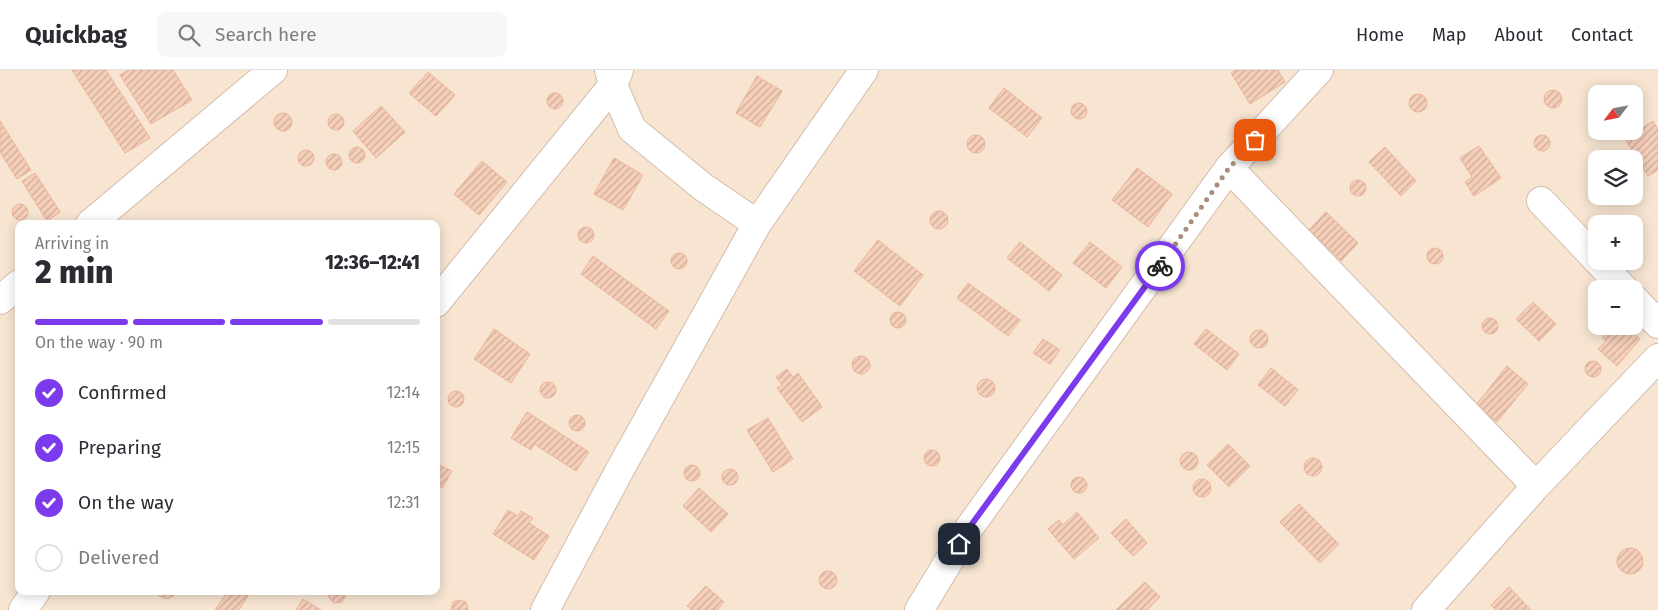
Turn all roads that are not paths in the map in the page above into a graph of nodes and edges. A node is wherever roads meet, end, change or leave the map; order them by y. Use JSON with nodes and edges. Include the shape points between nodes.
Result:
{"nodes":[{"id":1,"x":273,"y":70,"type":"edge"},
{"id":2,"x":864,"y":70,"type":"edge"},
{"id":3,"x":1320,"y":70,"type":"edge"},
{"id":4,"x":614,"y":75,"type":"edge"},
{"id":5,"x":1229,"y":168,"type":"junction"},
{"id":6,"x":1541,"y":201,"type":"dead end"},
{"id":7,"x":95,"y":220,"type":"edge"},
{"id":8,"x":757,"y":224,"type":"junction"},
{"id":9,"x":1588,"y":251,"type":"edge"},
{"id":10,"x":1606,"y":270,"type":"edge"},
{"id":11,"x":1616,"y":280,"type":"edge"},
{"id":12,"x":15,"y":287,"type":"edge"},
{"id":13,"x":440,"y":298,"type":"edge"},
{"id":14,"x":0,"y":300,"type":"edge"},
{"id":15,"x":1643,"y":308,"type":"edge"},
{"id":16,"x":1658,"y":324,"type":"edge"},
{"id":17,"x":1658,"y":358,"type":"edge"},
{"id":18,"x":1536,"y":486,"type":"junction"},
{"id":19,"x":33,"y":595,"type":"edge"},
{"id":20,"x":23,"y":610,"type":"edge"},
{"id":21,"x":546,"y":610,"type":"edge"},
{"id":22,"x":919,"y":610,"type":"edge"},
{"id":23,"x":1426,"y":610,"type":"edge"}],
"edges":[{"from":1,"to":7,"type":"street"},
{"from":2,"to":8,"type":"street"},
{"from":3,"to":5,"type":"street"},
{"from":4,"to":8,"type":"street","via":[[632,129]]},
{"from":4,"to":13,"type":"street"},
{"from":5,"to":18,"type":"street"},
{"from":5,"to":22,"type":"street","via":[[969,528]]},
{"from":6,"to":9,"type":"street"},
{"from":8,"to":21,"type":"street"},
{"from":10,"to":11,"type":"street"},
{"from":12,"to":14,"type":"street"},
{"from":15,"to":16,"type":"street"},
{"from":17,"to":18,"type":"street"},
{"from":18,"to":23,"type":"street"},
{"from":19,"to":20,"type":"street"}]}
